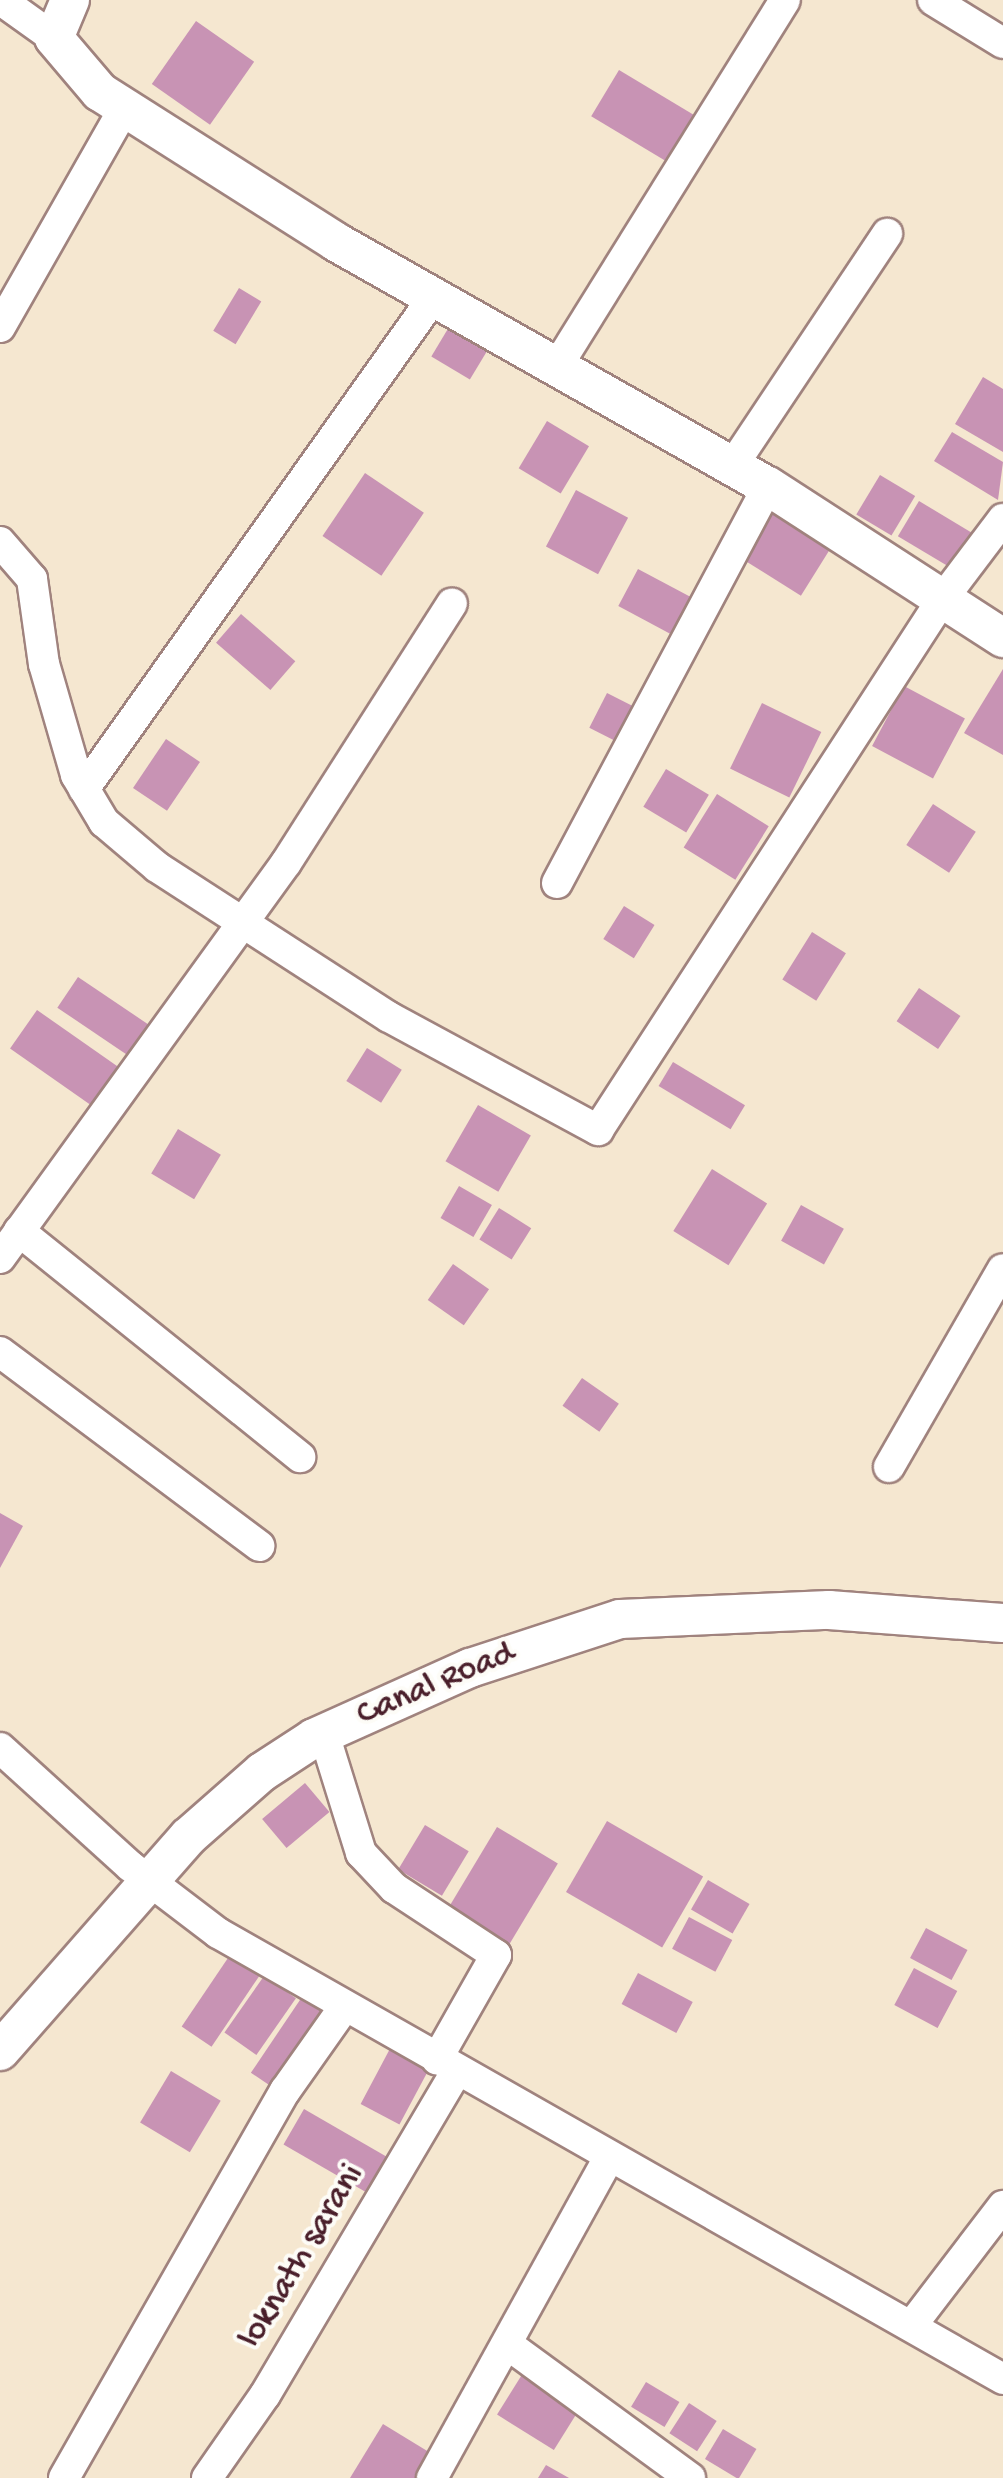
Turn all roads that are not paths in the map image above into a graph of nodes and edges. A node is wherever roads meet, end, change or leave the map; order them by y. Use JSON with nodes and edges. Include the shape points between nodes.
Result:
{"nodes":[{"id":1,"x":0,"y":0,"type":"edge"},
{"id":2,"x":70,"y":0,"type":"edge"},
{"id":3,"x":786,"y":0,"type":"edge"},
{"id":4,"x":932,"y":0,"type":"edge"},
{"id":5,"x":54,"y":38,"type":"junction"},
{"id":6,"x":1003,"y":43,"type":"edge"},
{"id":7,"x":124,"y":109,"type":"junction"},
{"id":8,"x":887,"y":234,"type":"dead end"},
{"id":9,"x":433,"y":298,"type":"junction"},
{"id":10,"x":0,"y":327,"type":"edge"},
{"id":11,"x":556,"y":368,"type":"junction"},
{"id":12,"x":733,"y":465,"type":"junction"},
{"id":13,"x":768,"y":486,"type":"junction"},
{"id":14,"x":1003,"y":519,"type":"edge"},
{"id":15,"x":0,"y":542,"type":"edge"},
{"id":16,"x":940,"y":601,"type":"junction"},
{"id":17,"x":452,"y":603,"type":"dead end"},
{"id":18,"x":1003,"y":638,"type":"edge"},
{"id":19,"x":84,"y":788,"type":"junction"},
{"id":20,"x":557,"y":882,"type":"dead end"},
{"id":21,"x":242,"y":922,"type":"junction"},
{"id":22,"x":19,"y":1230,"type":"junction"},
{"id":23,"x":0,"y":1258,"type":"edge"},
{"id":24,"x":1003,"y":1269,"type":"edge"},
{"id":25,"x":0,"y":1352,"type":"edge"},
{"id":26,"x":300,"y":1457,"type":"dead end"},
{"id":27,"x":890,"y":1468,"type":"dead end"},
{"id":28,"x":259,"y":1546,"type":"dead end"},
{"id":29,"x":1003,"y":1623,"type":"edge"},
{"id":30,"x":324,"y":1734,"type":"junction"},
{"id":31,"x":0,"y":1748,"type":"edge"},
{"id":32,"x":139,"y":1874,"type":"junction"},
{"id":33,"x":344,"y":2006,"type":"junction"},
{"id":34,"x":0,"y":2052,"type":"edge"},
{"id":35,"x":447,"y":2065,"type":"junction"},
{"id":36,"x":609,"y":2158,"type":"junction"},
{"id":37,"x":1003,"y":2206,"type":"edge"},
{"id":38,"x":912,"y":2325,"type":"junction"},
{"id":39,"x":508,"y":2344,"type":"junction"},
{"id":40,"x":1003,"y":2379,"type":"edge"},
{"id":41,"x":64,"y":2478,"type":"edge"},
{"id":42,"x":207,"y":2478,"type":"edge"},
{"id":43,"x":432,"y":2478,"type":"edge"},
{"id":44,"x":690,"y":2478,"type":"edge"}],
"edges":[{"from":1,"to":5,"type":"street"},
{"from":2,"to":5,"type":"street"},
{"from":3,"to":11,"type":"street"},
{"from":4,"to":6,"type":"street"},
{"from":5,"to":7,"type":"street","via":[[70,65]]},
{"from":7,"to":9,"type":"street"},
{"from":7,"to":10,"type":"street"},
{"from":8,"to":12,"type":"street"},
{"from":9,"to":11,"type":"street"},
{"from":9,"to":19,"type":"street"},
{"from":11,"to":12,"type":"street"},
{"from":12,"to":13,"type":"street"},
{"from":13,"to":16,"type":"street"},
{"from":13,"to":20,"type":"street"},
{"from":14,"to":16,"type":"street"},
{"from":15,"to":19,"type":"street","via":[[32,580],[44,664]]},
{"from":16,"to":18,"type":"street"},
{"from":16,"to":21,"type":"street","via":[[598,1130],[389,1017]]},
{"from":17,"to":21,"type":"street","via":[[338,788]]},
{"from":19,"to":21,"type":"street","via":[[104,822],[144,856]]},
{"from":21,"to":22,"type":"street"},
{"from":22,"to":23,"type":"street"},
{"from":22,"to":26,"type":"street"},
{"from":24,"to":27,"type":"street"},
{"from":25,"to":28,"type":"street"},
{"from":29,"to":30,"type":"street","name":"Canal Road","via":[[829,1610],[620,1619],[470,1668]]},
{"from":30,"to":32,"type":"street","name":"Canal Road"},
{"from":30,"to":35,"type":"street","name":"loknath sarani","via":[[361,1852],[394,1888],[496,1955]]},
{"from":31,"to":32,"type":"street"},
{"from":32,"to":33,"type":"street","via":[[218,1933]]},
{"from":32,"to":34,"type":"street","name":"Canal Road"},
{"from":33,"to":35,"type":"street"},
{"from":33,"to":41,"type":"street","via":[[286,2091]]},
{"from":35,"to":36,"type":"street"},
{"from":35,"to":42,"type":"street","name":"loknath sarani","via":[[265,2395]]},
{"from":36,"to":38,"type":"street"},
{"from":36,"to":39,"type":"street"},
{"from":37,"to":38,"type":"street"},
{"from":38,"to":40,"type":"street"},
{"from":39,"to":43,"type":"street"},
{"from":39,"to":44,"type":"street"}]}
